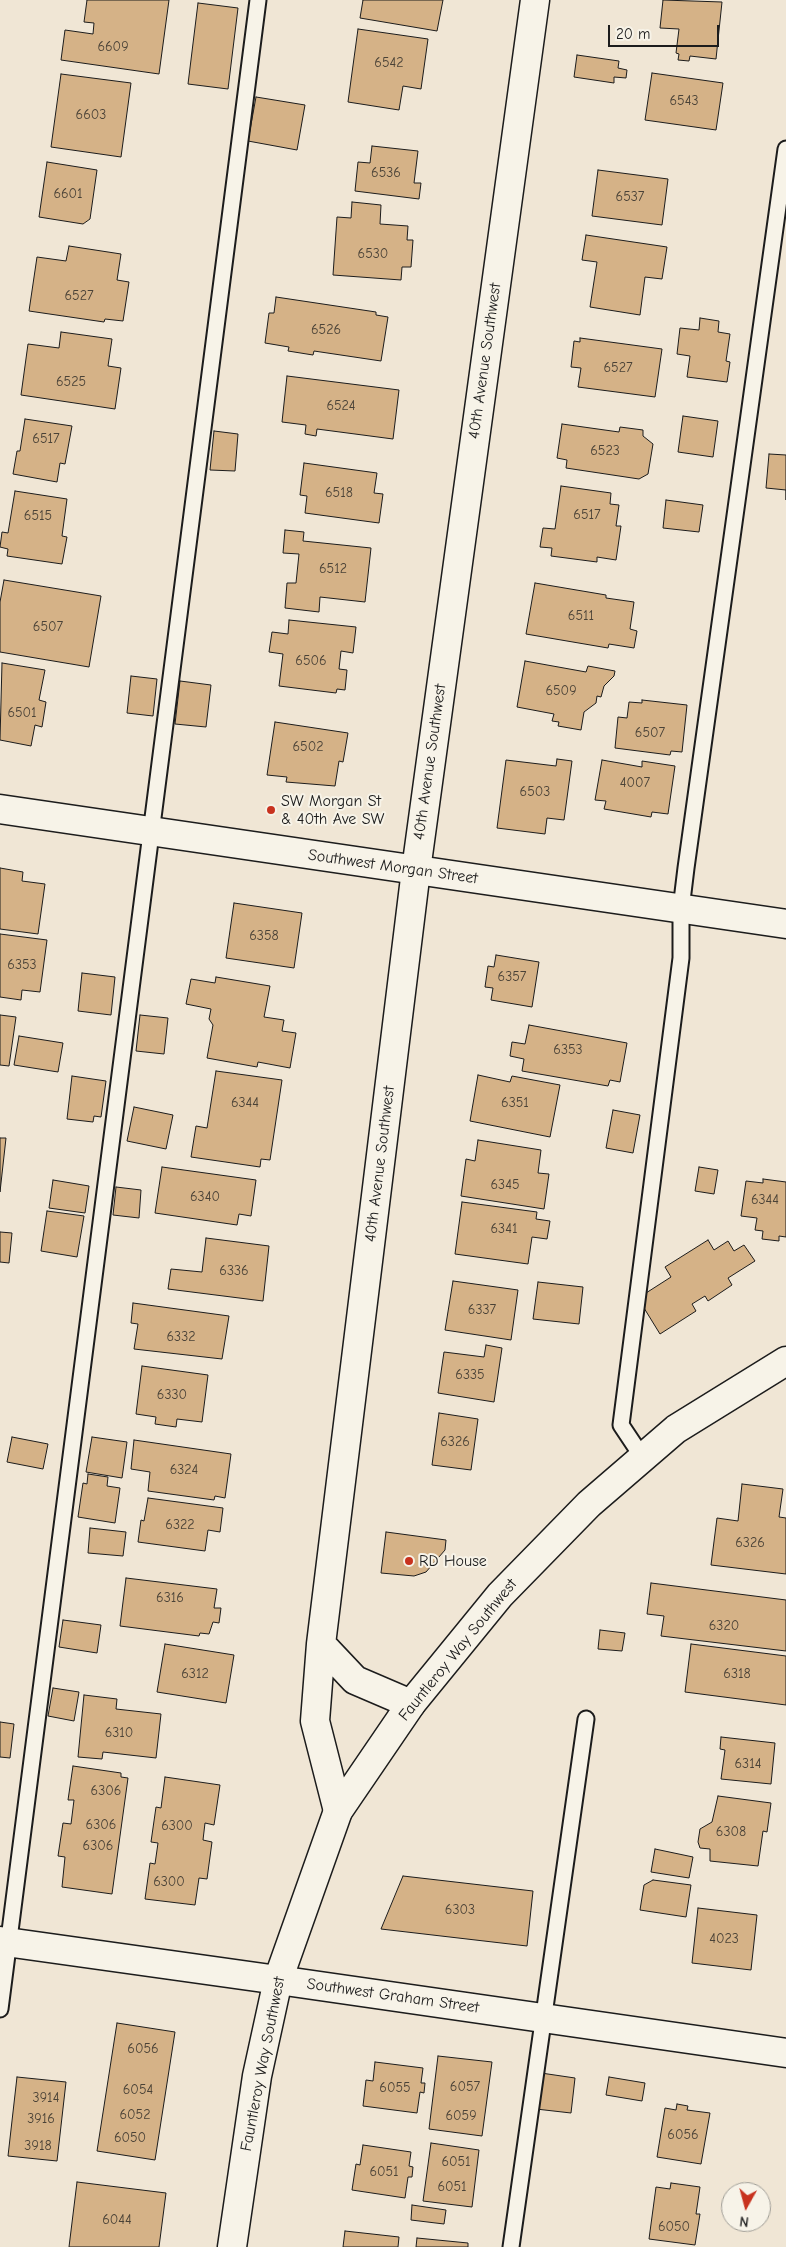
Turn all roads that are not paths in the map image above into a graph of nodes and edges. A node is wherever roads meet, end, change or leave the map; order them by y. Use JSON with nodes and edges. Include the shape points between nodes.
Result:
{"nodes":[{"id":1,"x":258,"y":0,"type":"edge"},
{"id":2,"x":535,"y":0,"type":"edge"},
{"id":3,"x":786,"y":149,"type":"edge"},
{"id":4,"x":0,"y":809,"type":"edge"},
{"id":5,"x":152,"y":831,"type":"junction"},
{"id":6,"x":416,"y":870,"type":"junction"},
{"id":7,"x":681,"y":909,"type":"junction"},
{"id":8,"x":786,"y":924,"type":"edge"},
{"id":9,"x":786,"y":1361,"type":"edge"},
{"id":10,"x":643,"y":1458,"type":"junction"},
{"id":11,"x":321,"y":1644,"type":"junction"},
{"id":12,"x":411,"y":1704,"type":"junction"},
{"id":13,"x":586,"y":1719,"type":"dead end"},
{"id":14,"x":338,"y":1811,"type":"junction"},
{"id":15,"x":5,"y":1942,"type":"edge"},
{"id":16,"x":278,"y":1980,"type":"junction"},
{"id":17,"x":0,"y":2009,"type":"edge"},
{"id":18,"x":543,"y":2018,"type":"junction"},
{"id":19,"x":786,"y":2053,"type":"edge"},
{"id":20,"x":232,"y":2247,"type":"edge"},
{"id":21,"x":511,"y":2247,"type":"edge"}],
"edges":[{"from":1,"to":5,"type":"lane"},
{"from":2,"to":6,"type":"street","name":"40th Avenue Southwest"},
{"from":3,"to":7,"type":"lane"},
{"from":4,"to":5,"type":"street","name":"Southwest Morgan Street"},
{"from":5,"to":6,"type":"street","name":"Southwest Morgan Street"},
{"from":5,"to":15,"type":"lane"},
{"from":6,"to":7,"type":"street","name":"Southwest Morgan Street"},
{"from":6,"to":11,"type":"street","name":"40th Avenue Southwest"},
{"from":7,"to":8,"type":"street","name":"Southwest Morgan Street"},
{"from":7,"to":10,"type":"lane","via":[[681,958],[621,1425]]},
{"from":9,"to":10,"type":"street","name":"Fauntleroy Way Southwest","via":[[676,1430]]},
{"from":10,"to":12,"type":"street","name":"Fauntleroy Way Southwest","via":[[589,1504],[500,1595]]},
{"from":11,"to":12,"type":"street","via":[[355,1680]]},
{"from":11,"to":14,"type":"street","name":"40th Avenue Southwest","via":[[315,1721]]},
{"from":12,"to":14,"type":"street","name":"Fauntleroy Way Southwest"},
{"from":13,"to":18,"type":"lane"},
{"from":14,"to":16,"type":"street","name":"Fauntleroy Way Southwest"},
{"from":15,"to":16,"type":"street","name":"Southwest Graham Street"},
{"from":15,"to":17,"type":"lane"},
{"from":16,"to":18,"type":"street","name":"Southwest Graham Street"},
{"from":16,"to":20,"type":"street","name":"Fauntleroy Way Southwest","via":[[257,2076]]},
{"from":18,"to":19,"type":"street","name":"Southwest Graham Street"},
{"from":18,"to":21,"type":"lane"}]}
